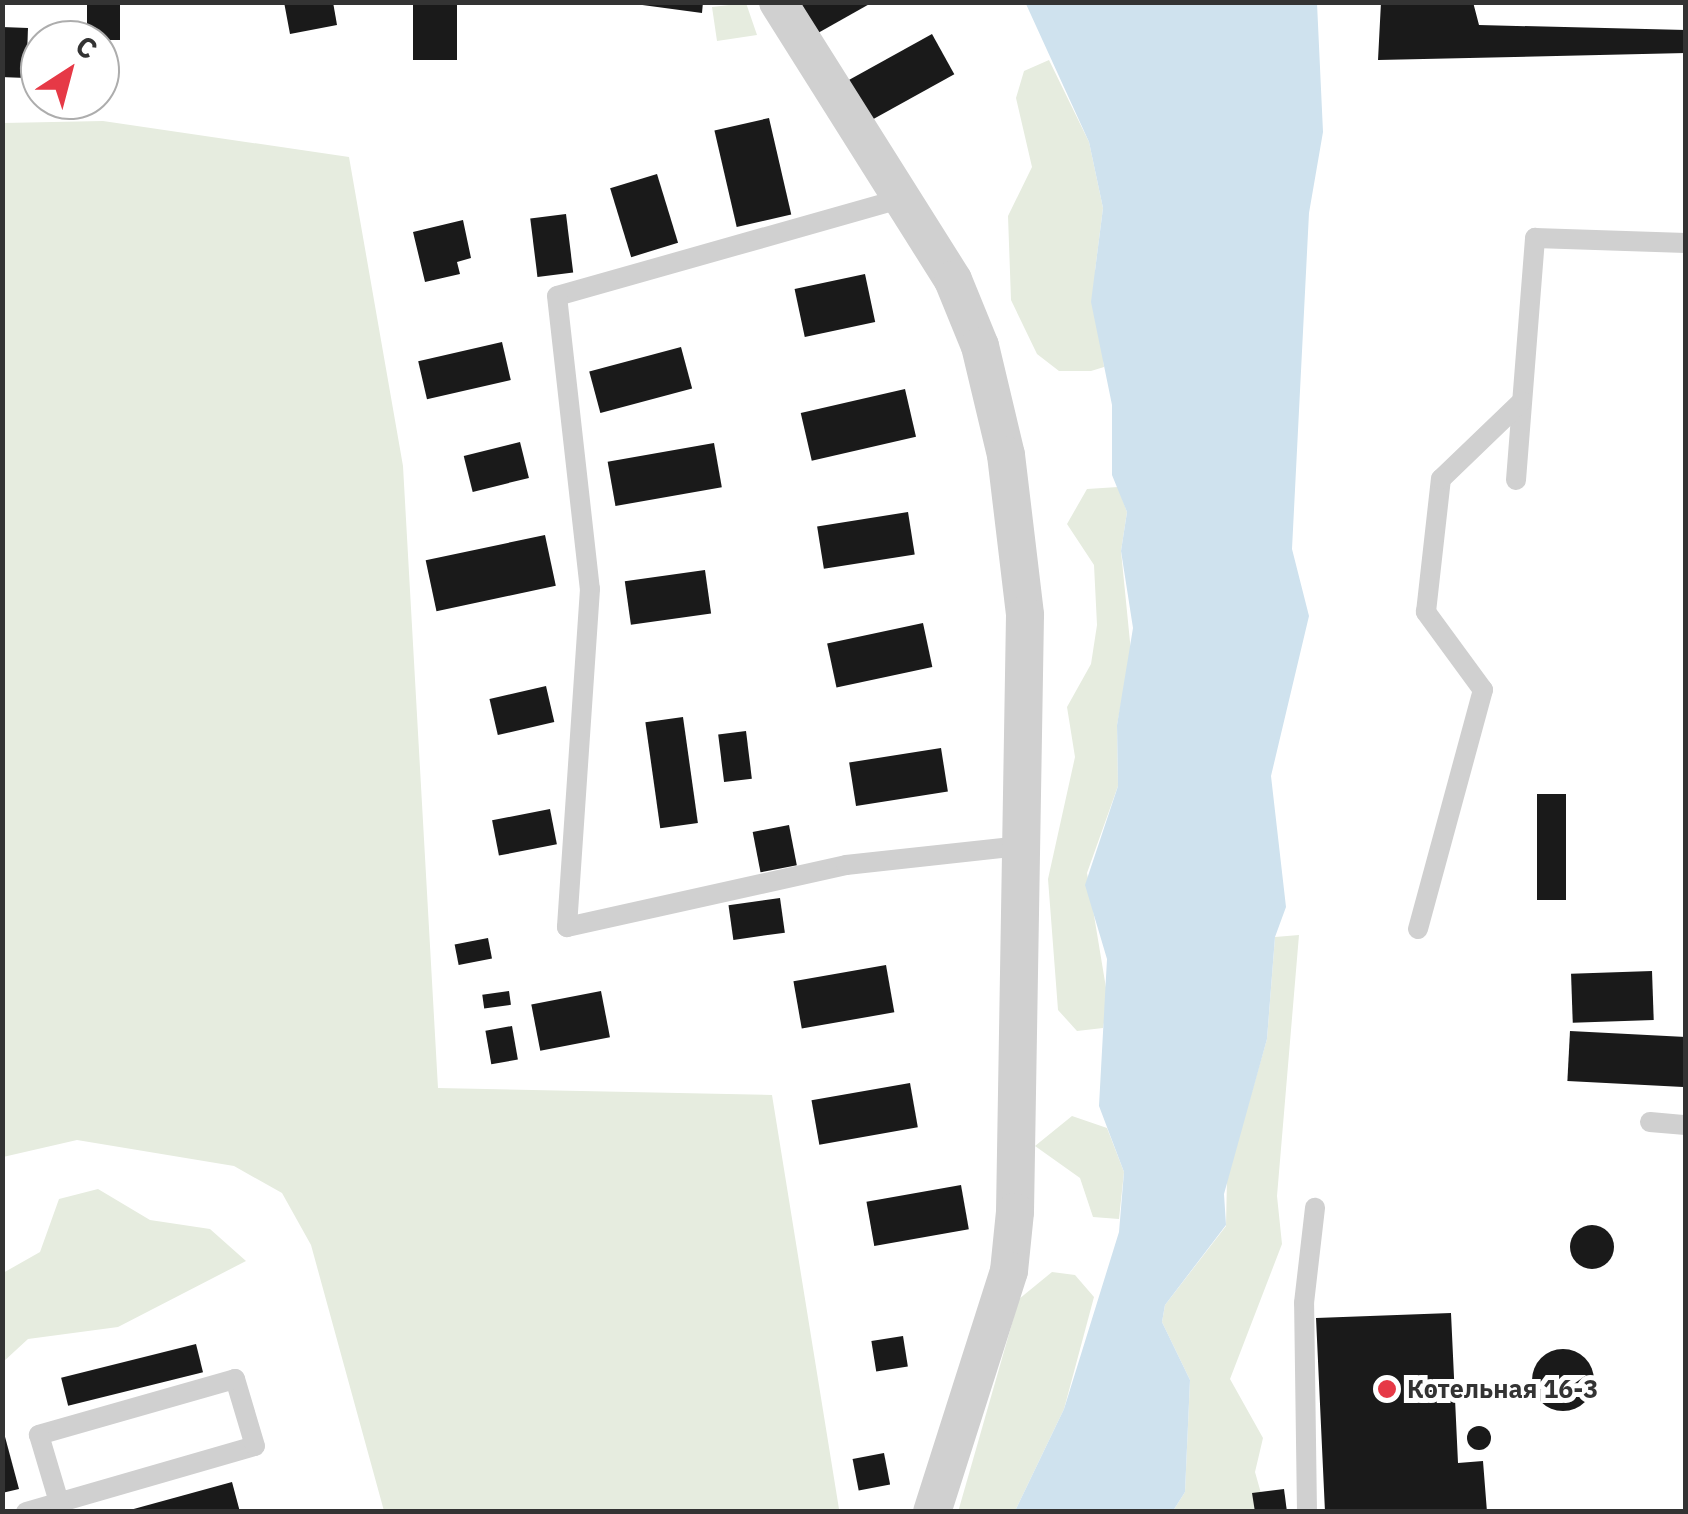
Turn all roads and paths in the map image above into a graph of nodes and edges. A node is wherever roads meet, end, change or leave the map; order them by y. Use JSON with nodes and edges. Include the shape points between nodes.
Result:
{"nodes":[{"id":1,"x":778,"y":2,"type":"edge"},
{"id":2,"x":900,"y":199,"type":"junction"},
{"id":3,"x":1686,"y":243,"type":"edge"},
{"id":4,"x":1522,"y":401,"type":"junction"},
{"id":5,"x":1516,"y":480,"type":"dead end"},
{"id":6,"x":1021,"y":846,"type":"junction"},
{"id":7,"x":1418,"y":928,"type":"dead end"},
{"id":8,"x":1650,"y":1122,"type":"dead end"},
{"id":9,"x":1686,"y":1125,"type":"edge"},
{"id":10,"x":1315,"y":1208,"type":"dead end"},
{"id":11,"x":59,"y":1502,"type":"junction"},
{"id":12,"x":26,"y":1512,"type":"edge"},
{"id":13,"x":932,"y":1512,"type":"edge"},
{"id":14,"x":1307,"y":1512,"type":"edge"}],
"edges":[{"from":1,"to":2,"type":"street"},
{"from":2,"to":6,"type":"street","via":[[973,330],[1006,455],[1025,615]]},
{"from":2,"to":6,"type":"lane","via":[[557,296],[590,589],[567,926],[846,865]]},
{"from":3,"to":4,"type":"lane","via":[[1535,238]]},
{"from":4,"to":5,"type":"lane"},
{"from":4,"to":7,"type":"lane","via":[[1440,479],[1426,612],[1483,690]]},
{"from":6,"to":13,"type":"street","via":[[1008,1271]]},
{"from":8,"to":9,"type":"lane"},
{"from":10,"to":14,"type":"lane","via":[[1304,1302]]},
{"from":11,"to":11,"type":"lane","via":[[255,1446],[235,1378],[40,1435]]},
{"from":11,"to":12,"type":"lane"}]}
